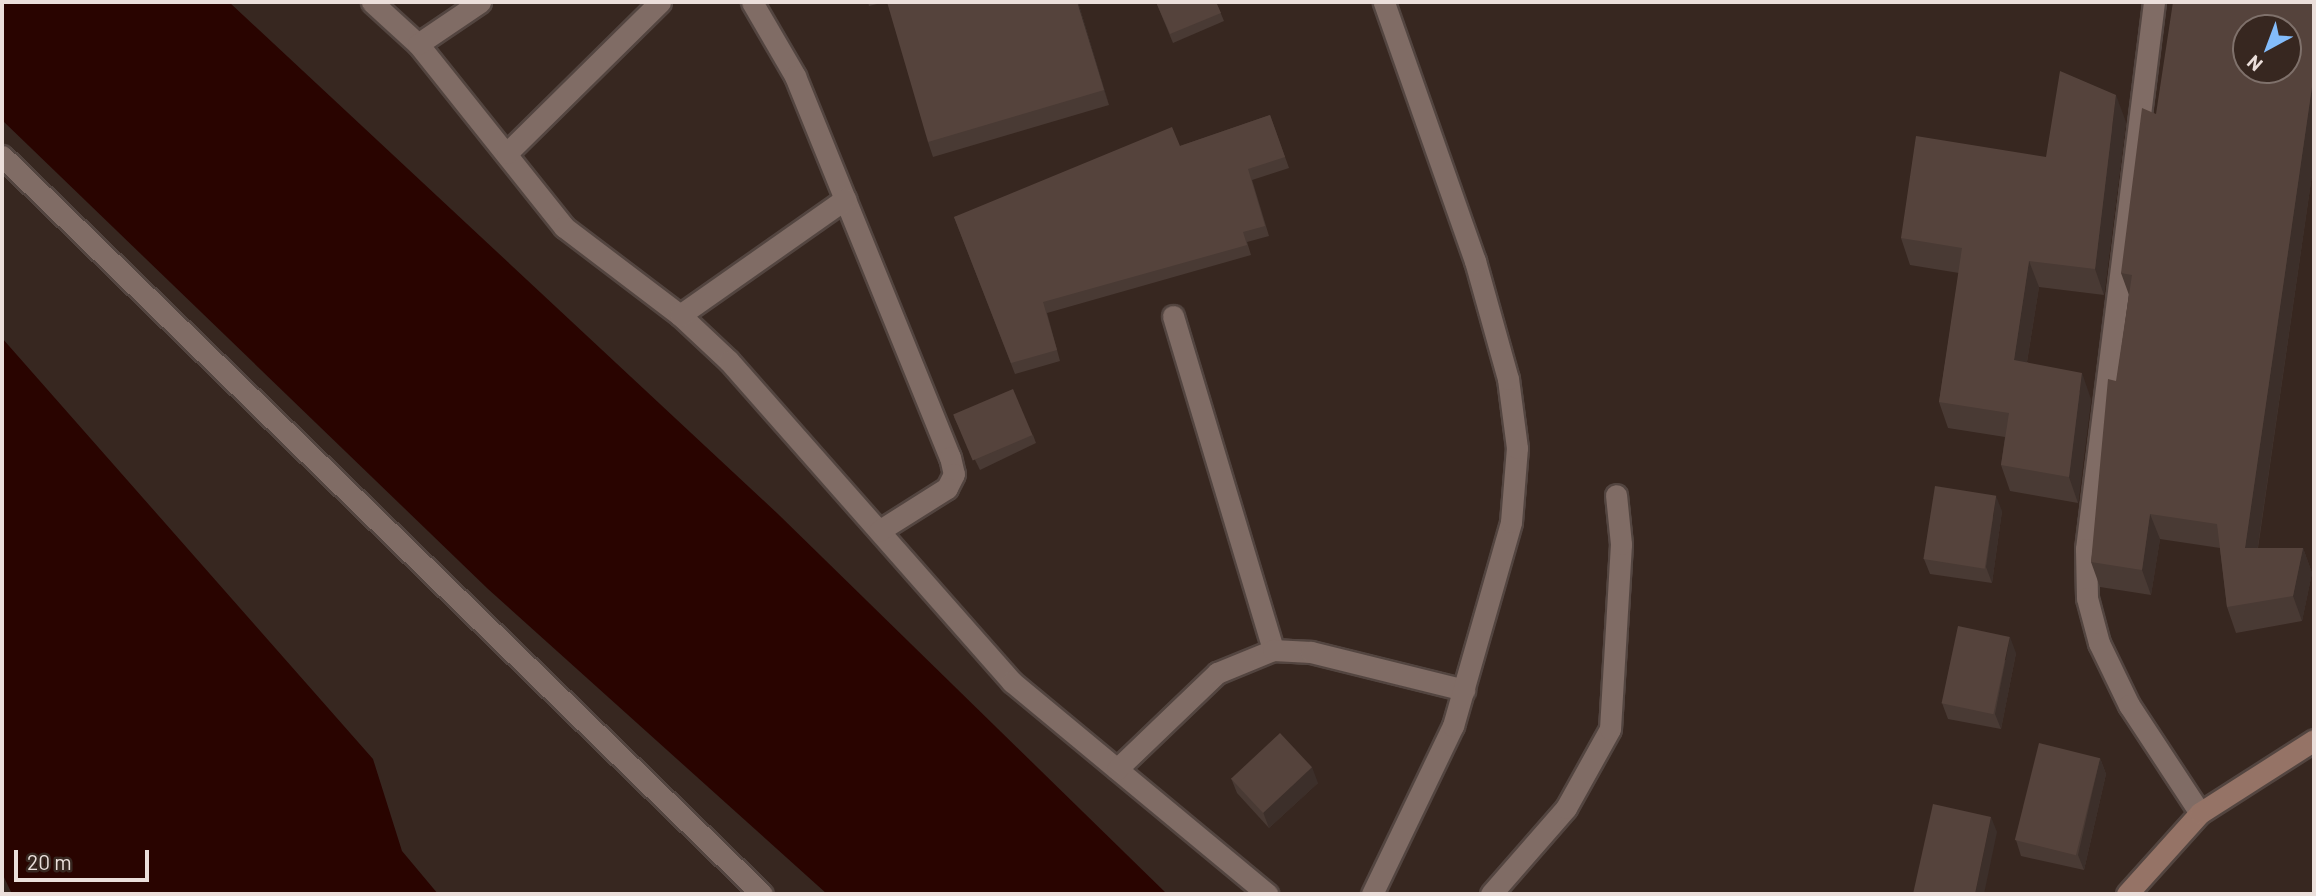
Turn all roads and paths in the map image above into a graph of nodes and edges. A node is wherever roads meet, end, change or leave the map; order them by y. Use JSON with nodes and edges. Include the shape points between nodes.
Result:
{"nodes":[{"id":1,"x":372,"y":2,"type":"edge"},
{"id":2,"x":480,"y":2,"type":"edge"},
{"id":3,"x":660,"y":2,"type":"edge"},
{"id":4,"x":752,"y":2,"type":"edge"},
{"id":5,"x":1384,"y":2,"type":"edge"},
{"id":6,"x":2154,"y":2,"type":"edge"},
{"id":7,"x":418,"y":44,"type":"junction"},
{"id":8,"x":507,"y":153,"type":"junction"},
{"id":9,"x":2,"y":156,"type":"edge"},
{"id":10,"x":845,"y":199,"type":"junction"},
{"id":11,"x":680,"y":314,"type":"junction"},
{"id":12,"x":1173,"y":316,"type":"dead end"},
{"id":13,"x":1616,"y":495,"type":"dead end"},
{"id":14,"x":879,"y":530,"type":"junction"},
{"id":15,"x":1273,"y":650,"type":"junction"},
{"id":16,"x":1464,"y":690,"type":"junction"},
{"id":17,"x":2314,"y":740,"type":"edge"},
{"id":18,"x":1117,"y":769,"type":"junction"},
{"id":19,"x":2200,"y":813,"type":"junction"},
{"id":20,"x":762,"y":894,"type":"edge"},
{"id":21,"x":1267,"y":894,"type":"edge"},
{"id":22,"x":1372,"y":894,"type":"edge"},
{"id":23,"x":1491,"y":894,"type":"edge"},
{"id":24,"x":2127,"y":894,"type":"edge"}],
"edges":[{"from":1,"to":7,"type":"street"},
{"from":2,"to":7,"type":"street"},
{"from":3,"to":8,"type":"street"},
{"from":4,"to":10,"type":"street","via":[[795,76]]},
{"from":5,"to":16,"type":"street","via":[[1475,261],[1508,379],[1517,449],[1510,522]]},
{"from":6,"to":19,"type":"street","via":[[2086,549],[2087,598],[2099,643],[2129,705]]},
{"from":7,"to":8,"type":"street"},
{"from":8,"to":11,"type":"street","via":[[564,227]]},
{"from":9,"to":20,"type":"street"},
{"from":10,"to":11,"type":"street"},
{"from":10,"to":14,"type":"street","via":[[954,474],[934,498]]},
{"from":11,"to":14,"type":"street"},
{"from":12,"to":15,"type":"street"},
{"from":13,"to":23,"type":"street","via":[[1621,544],[1610,729],[1566,808]]},
{"from":14,"to":18,"type":"street","via":[[1012,682]]},
{"from":15,"to":16,"type":"street","via":[[1311,652]]},
{"from":15,"to":18,"type":"street","via":[[1217,673]]},
{"from":16,"to":22,"type":"street","via":[[1424,794]]},
{"from":17,"to":19,"type":"street"},
{"from":18,"to":21,"type":"street"},
{"from":19,"to":24,"type":"street"}]}
